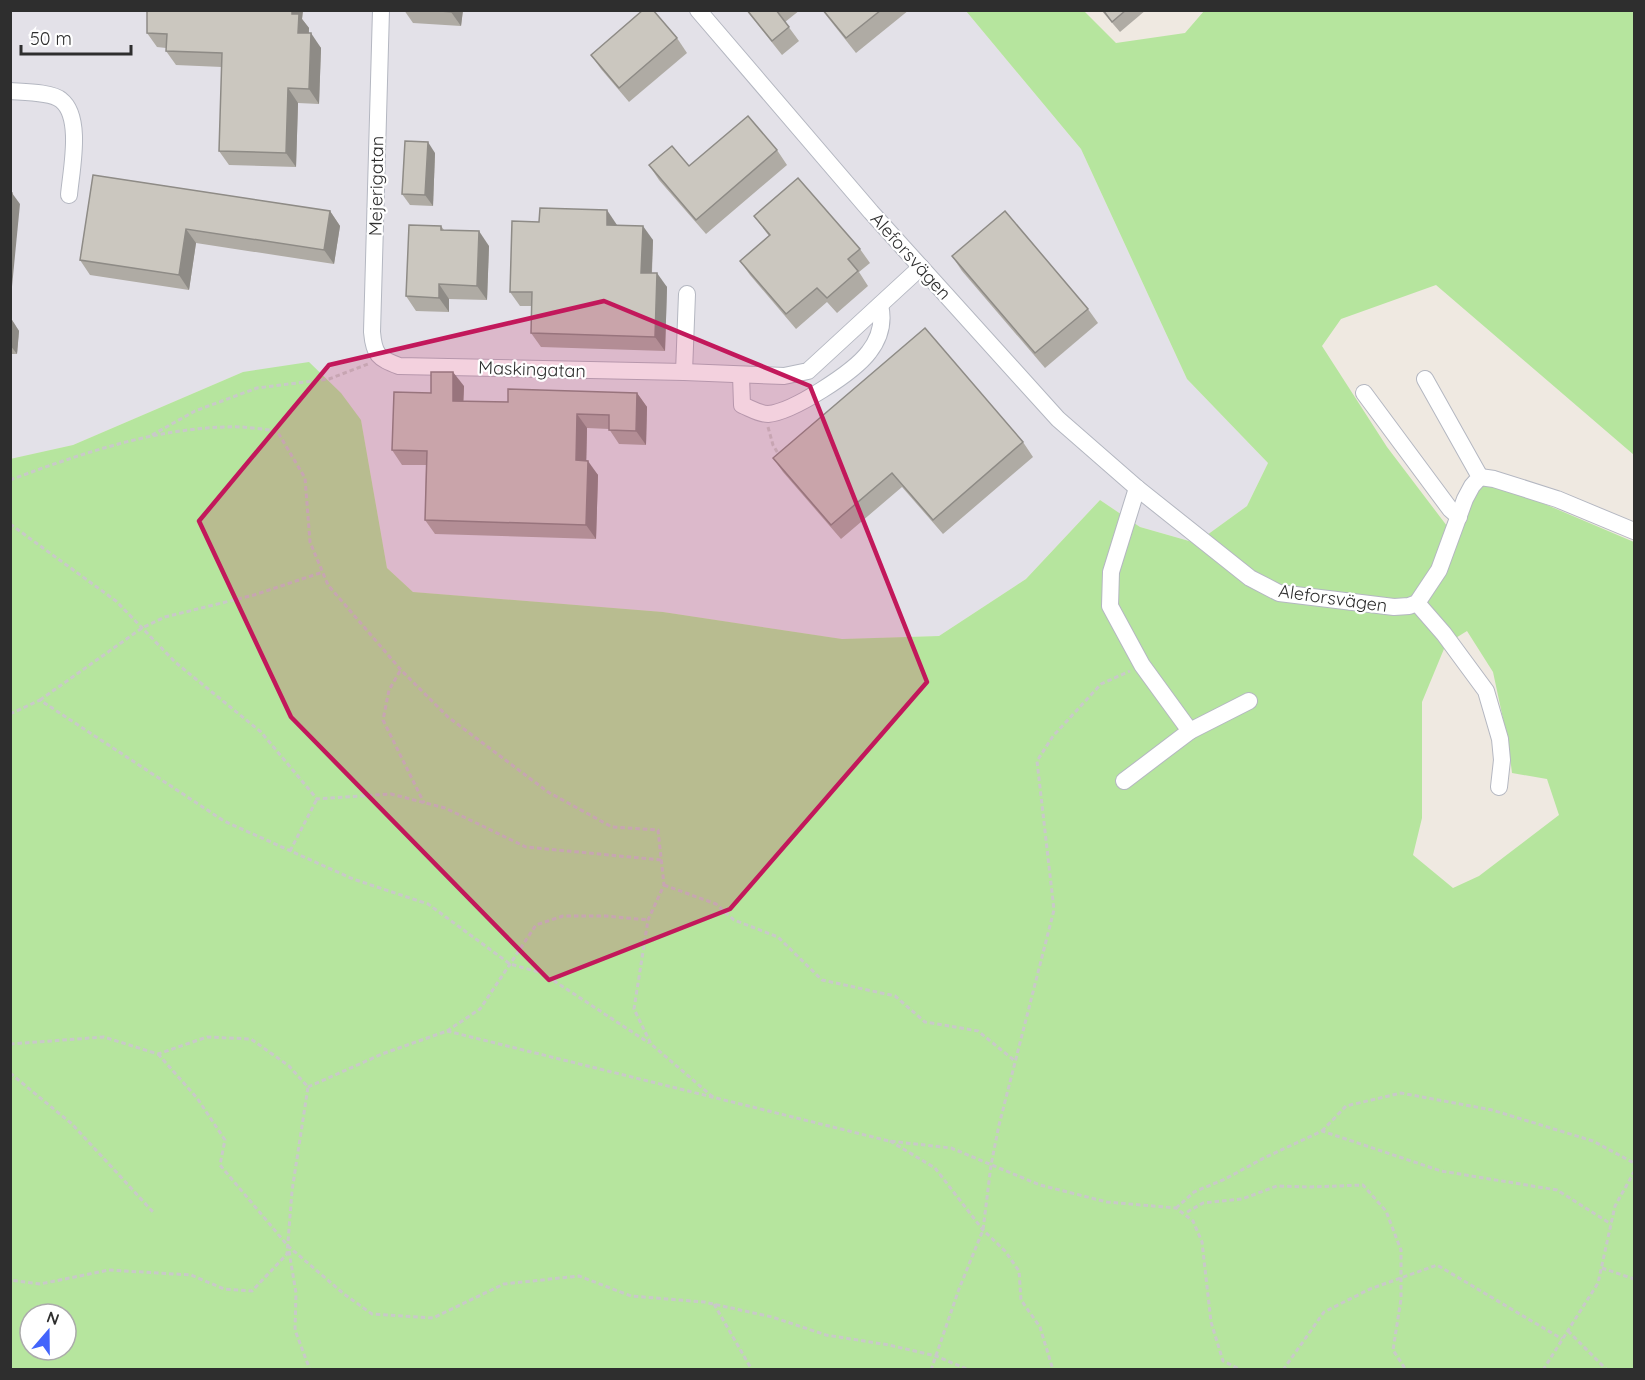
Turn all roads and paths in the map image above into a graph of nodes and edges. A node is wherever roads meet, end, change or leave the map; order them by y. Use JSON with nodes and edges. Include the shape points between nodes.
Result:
{"nodes":[{"id":1,"x":381,"y":10,"type":"edge"},
{"id":2,"x":698,"y":10,"type":"edge"},
{"id":3,"x":10,"y":91,"type":"edge"},
{"id":4,"x":69,"y":195,"type":"dead end"},
{"id":5,"x":921,"y":267,"type":"junction"},
{"id":6,"x":687,"y":294,"type":"dead end"},
{"id":7,"x":880,"y":305,"type":"junction"},
{"id":8,"x":381,"y":359,"type":"junction"},
{"id":9,"x":684,"y":372,"type":"junction"},
{"id":10,"x":741,"y":375,"type":"junction"},
{"id":11,"x":1425,"y":379,"type":"dead end"},
{"id":12,"x":1364,"y":393,"type":"dead end"},
{"id":13,"x":768,"y":414,"type":"junction"},
{"id":14,"x":150,"y":436,"type":"junction"},
{"id":15,"x":784,"y":461,"type":"edge"},
{"id":16,"x":1480,"y":477,"type":"junction"},
{"id":17,"x":10,"y":480,"type":"edge"},
{"id":18,"x":1137,"y":488,"type":"junction"},
{"id":19,"x":1459,"y":517,"type":"junction"},
{"id":20,"x":10,"y":524,"type":"edge"},
{"id":21,"x":1635,"y":531,"type":"edge"},
{"id":22,"x":323,"y":572,"type":"junction"},
{"id":23,"x":1418,"y":603,"type":"junction"},
{"id":24,"x":142,"y":628,"type":"junction"},
{"id":25,"x":1142,"y":665,"type":"junction"},
{"id":26,"x":401,"y":670,"type":"junction"},
{"id":27,"x":40,"y":700,"type":"junction"},
{"id":28,"x":1249,"y":701,"type":"dead end"},
{"id":29,"x":10,"y":714,"type":"edge"},
{"id":30,"x":1190,"y":731,"type":"junction"},
{"id":31,"x":1124,"y":781,"type":"dead end"},
{"id":32,"x":1499,"y":787,"type":"dead end"},
{"id":33,"x":317,"y":799,"type":"junction"},
{"id":34,"x":424,"y":803,"type":"junction"},
{"id":35,"x":290,"y":851,"type":"junction"},
{"id":36,"x":662,"y":861,"type":"junction"},
{"id":37,"x":664,"y":885,"type":"junction"},
{"id":38,"x":648,"y":920,"type":"junction"},
{"id":39,"x":510,"y":964,"type":"junction"},
{"id":40,"x":447,"y":1031,"type":"junction"},
{"id":41,"x":10,"y":1044,"type":"edge"},
{"id":42,"x":651,"y":1044,"type":"junction"},
{"id":43,"x":158,"y":1054,"type":"junction"},
{"id":44,"x":1015,"y":1061,"type":"junction"},
{"id":45,"x":10,"y":1073,"type":"edge"},
{"id":46,"x":308,"y":1087,"type":"junction"},
{"id":47,"x":714,"y":1098,"type":"junction"},
{"id":48,"x":1322,"y":1131,"type":"junction"},
{"id":49,"x":889,"y":1140,"type":"junction"},
{"id":50,"x":1635,"y":1163,"type":"edge"},
{"id":51,"x":991,"y":1165,"type":"junction"},
{"id":52,"x":1635,"y":1172,"type":"edge"},
{"id":53,"x":1176,"y":1209,"type":"junction"},
{"id":54,"x":153,"y":1212,"type":"dead end"},
{"id":55,"x":1185,"y":1212,"type":"junction"},
{"id":56,"x":1611,"y":1224,"type":"junction"},
{"id":57,"x":983,"y":1230,"type":"junction"},
{"id":58,"x":288,"y":1246,"type":"junction"},
{"id":59,"x":1601,"y":1268,"type":"junction"},
{"id":60,"x":1401,"y":1278,"type":"junction"},
{"id":61,"x":1635,"y":1279,"type":"edge"},
{"id":62,"x":10,"y":1280,"type":"edge"},
{"id":63,"x":714,"y":1304,"type":"junction"},
{"id":64,"x":1568,"y":1330,"type":"junction"},
{"id":65,"x":1562,"y":1339,"type":"junction"},
{"id":66,"x":936,"y":1356,"type":"junction"},
{"id":67,"x":310,"y":1370,"type":"edge"},
{"id":68,"x":752,"y":1370,"type":"edge"},
{"id":69,"x":931,"y":1370,"type":"edge"},
{"id":70,"x":969,"y":1370,"type":"edge"},
{"id":71,"x":1053,"y":1370,"type":"edge"},
{"id":72,"x":1241,"y":1370,"type":"edge"},
{"id":73,"x":1283,"y":1370,"type":"edge"},
{"id":74,"x":1406,"y":1370,"type":"edge"},
{"id":75,"x":1543,"y":1370,"type":"edge"},
{"id":76,"x":1607,"y":1370,"type":"edge"}],
"edges":[{"from":1,"to":8,"type":"street","name":"Mejerigatan","via":[[372,332]]},
{"from":2,"to":5,"type":"street","name":"Aleforsvägen"},
{"from":3,"to":4,"type":"street","via":[[54,96],[68,109],[74,139]]},
{"from":5,"to":7,"type":"street","name":"Maskingatan"},
{"from":5,"to":18,"type":"street","name":"Aleforsvägen","via":[[1058,419]]},
{"from":6,"to":9,"type":"street"},
{"from":7,"to":10,"type":"street","name":"Maskingatan","via":[[808,371],[784,376]]},
{"from":7,"to":13,"type":"street","via":[[881,331],[869,353],[812,396]]},
{"from":8,"to":9,"type":"street","name":"Maskingatan","via":[[399,366]]},
{"from":8,"to":14,"type":"path","via":[[329,379],[257,388],[195,411]]},
{"from":9,"to":10,"type":"street","name":"Maskingatan"},
{"from":10,"to":13,"type":"street","via":[[742,405]]},
{"from":11,"to":16,"type":"street"},
{"from":12,"to":19,"type":"street"},
{"from":13,"to":15,"type":"path","via":[[773,445]]},
{"from":14,"to":17,"type":"path","via":[[74,456]]},
{"from":14,"to":22,"type":"path","via":[[227,427],[277,431],[305,478],[310,542]]},
{"from":16,"to":19,"type":"street","via":[[1464,499]]},
{"from":16,"to":21,"type":"street","via":[[1557,499]]},
{"from":18,"to":23,"type":"street","name":"Aleforsvägen","via":[[1250,578],[1279,594],[1394,607]]},
{"from":18,"to":25,"type":"street","via":[[1111,572],[1110,606]]},
{"from":19,"to":23,"type":"street","via":[[1439,570]]},
{"from":20,"to":24,"type":"path","via":[[116,601]]},
{"from":22,"to":24,"type":"path","via":[[254,595],[165,617]]},
{"from":22,"to":26,"type":"path","via":[[328,585]]},
{"from":23,"to":32,"type":"street","via":[[1486,691],[1500,739]]},
{"from":24,"to":27,"type":"path"},
{"from":24,"to":33,"type":"path","via":[[175,662],[261,732]]},
{"from":25,"to":30,"type":"street"},
{"from":25,"to":44,"type":"path","via":[[1101,684],[1053,736],[1037,761],[1054,910]]},
{"from":26,"to":34,"type":"path","via":[[388,690],[383,720]]},
{"from":26,"to":36,"type":"path","via":[[448,717],[548,792],[612,827],[658,830]]},
{"from":27,"to":29,"type":"path"},
{"from":27,"to":35,"type":"path","via":[[225,821]]},
{"from":28,"to":30,"type":"street"},
{"from":30,"to":31,"type":"street"},
{"from":33,"to":34,"type":"path","via":[[391,794]]},
{"from":33,"to":35,"type":"path"},
{"from":34,"to":36,"type":"path","via":[[445,808],[526,847]]},
{"from":35,"to":39,"type":"path","via":[[352,879],[428,904]]},
{"from":36,"to":37,"type":"path"},
{"from":37,"to":38,"type":"path"},
{"from":37,"to":44,"type":"path","via":[[716,904],[734,920],[778,937],[822,980],[895,996],[925,1022],[978,1031]]},
{"from":38,"to":39,"type":"path","via":[[563,916],[536,925]]},
{"from":38,"to":42,"type":"path","via":[[634,1009]]},
{"from":39,"to":40,"type":"path","via":[[480,1009]]},
{"from":39,"to":42,"type":"path","via":[[542,973]]},
{"from":40,"to":46,"type":"path"},
{"from":40,"to":47,"type":"path"},
{"from":41,"to":43,"type":"path","via":[[104,1037]]},
{"from":42,"to":47,"type":"path"},
{"from":43,"to":46,"type":"path","via":[[207,1037],[251,1039],[289,1066]]},
{"from":43,"to":58,"type":"path","via":[[197,1098],[225,1140],[220,1165]]},
{"from":44,"to":51,"type":"path"},
{"from":45,"to":54,"type":"path","via":[[72,1124]]},
{"from":46,"to":58,"type":"path"},
{"from":47,"to":49,"type":"path"},
{"from":48,"to":50,"type":"path","via":[[1346,1106],[1401,1093],[1492,1110],[1593,1141]]},
{"from":48,"to":53,"type":"path","via":[[1194,1192]]},
{"from":48,"to":56,"type":"path","via":[[1441,1171],[1557,1190]]},
{"from":49,"to":51,"type":"path","via":[[951,1148]]},
{"from":49,"to":57,"type":"path","via":[[935,1168]]},
{"from":51,"to":53,"type":"path","via":[[1040,1185],[1107,1202]]},
{"from":51,"to":57,"type":"path"},
{"from":52,"to":56,"type":"path","via":[[1615,1206]]},
{"from":53,"to":55,"type":"path"},
{"from":55,"to":60,"type":"path","bridge":true,"via":[[1203,1203],[1242,1199],[1277,1186],[1363,1185],[1386,1210],[1401,1250]]},
{"from":55,"to":72,"type":"path","via":[[1202,1242],[1211,1322],[1223,1361]]},
{"from":56,"to":59,"type":"path"},
{"from":57,"to":66,"type":"path"},
{"from":57,"to":71,"type":"path","via":[[1019,1271],[1021,1300],[1040,1327]]},
{"from":58,"to":62,"type":"path","via":[[287,1254],[252,1292],[224,1289],[191,1275],[110,1270],[40,1284]]},
{"from":58,"to":63,"type":"path","via":[[372,1314],[433,1318],[504,1284],[579,1276],[631,1296]]},
{"from":58,"to":67,"type":"path","via":[[296,1293],[295,1330]]},
{"from":59,"to":61,"type":"path"},
{"from":59,"to":64,"type":"path","via":[[1598,1283]]},
{"from":60,"to":65,"type":"path","via":[[1437,1265]]},
{"from":60,"to":73,"type":"path","via":[[1324,1312]]},
{"from":60,"to":74,"type":"path","bridge":true,"via":[[1394,1350]]},
{"from":63,"to":66,"type":"path","via":[[826,1335]]},
{"from":63,"to":68,"type":"path"},
{"from":64,"to":65,"type":"path"},
{"from":64,"to":76,"type":"path"},
{"from":65,"to":75,"type":"path"},
{"from":66,"to":69,"type":"path"},
{"from":66,"to":70,"type":"path"}]}
